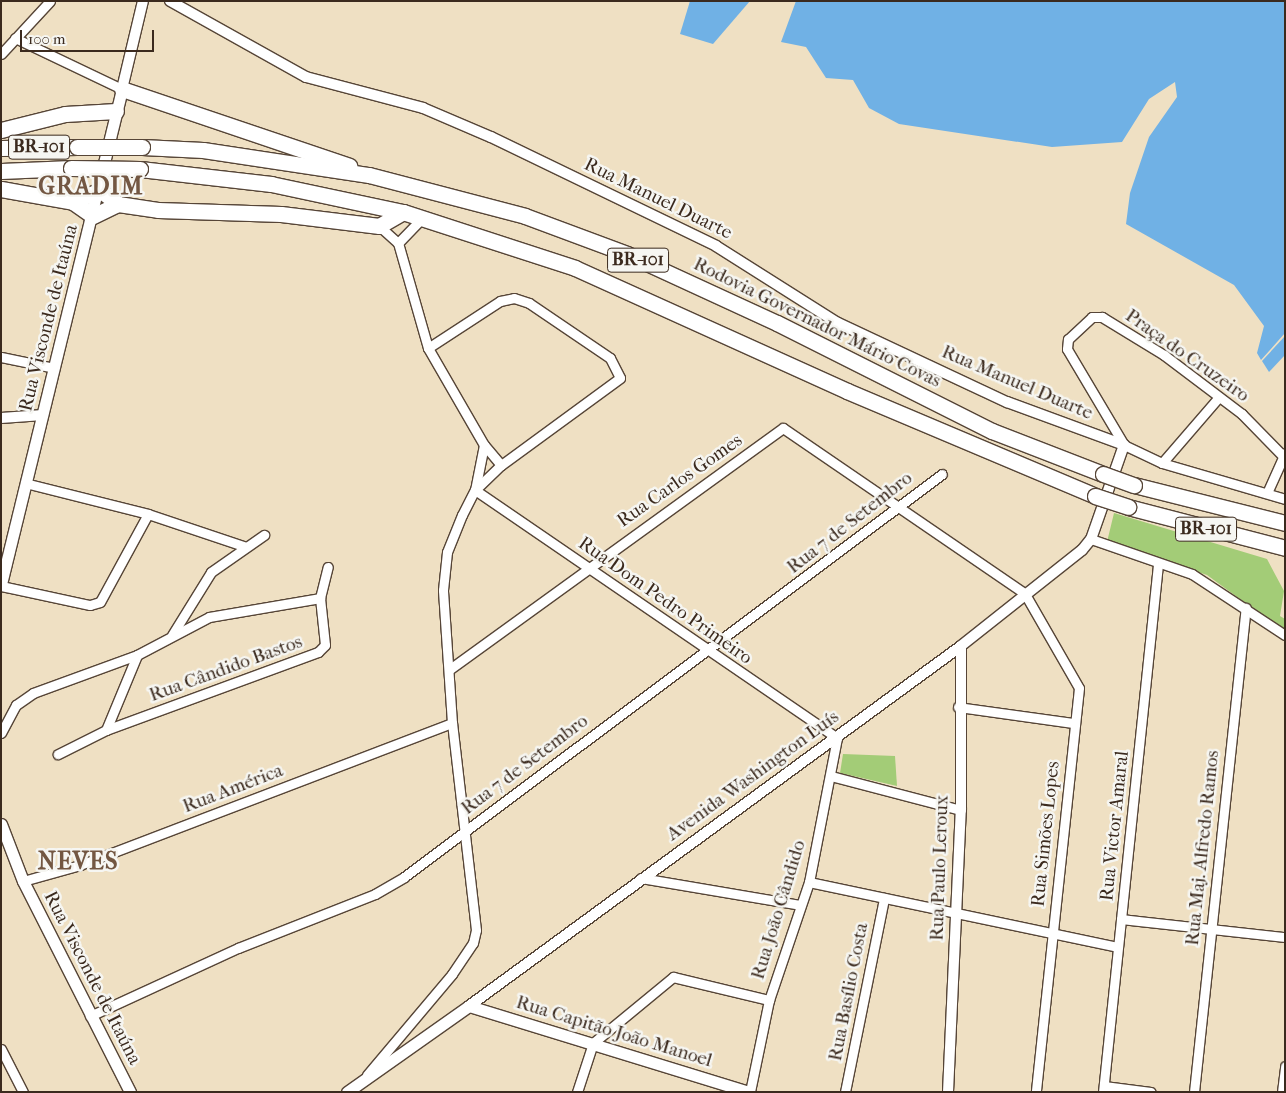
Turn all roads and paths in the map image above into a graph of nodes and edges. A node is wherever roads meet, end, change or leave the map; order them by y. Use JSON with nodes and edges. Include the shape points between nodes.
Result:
{"nodes":[{"id":1,"x":50,"y":1,"type":"edge"},
{"id":2,"x":144,"y":1,"type":"edge"},
{"id":3,"x":170,"y":1,"type":"edge"},
{"id":4,"x":15,"y":38,"type":"junction"},
{"id":5,"x":1,"y":54,"type":"edge"},
{"id":6,"x":122,"y":89,"type":"junction"},
{"id":7,"x":116,"y":111,"type":"junction"},
{"id":8,"x":1,"y":130,"type":"edge"},
{"id":9,"x":1,"y":148,"type":"edge"},
{"id":10,"x":1,"y":171,"type":"edge"},
{"id":11,"x":369,"y":175,"type":"junction"},
{"id":12,"x":1,"y":190,"type":"edge"},
{"id":13,"x":100,"y":190,"type":"junction"},
{"id":14,"x":73,"y":202,"type":"junction"},
{"id":15,"x":118,"y":204,"type":"junction"},
{"id":16,"x":404,"y":212,"type":"junction"},
{"id":17,"x":93,"y":216,"type":"junction"},
{"id":18,"x":422,"y":218,"type":"junction"},
{"id":19,"x":378,"y":226,"type":"junction"},
{"id":20,"x":398,"y":243,"type":"junction"},
{"id":21,"x":428,"y":348,"type":"junction"},
{"id":22,"x":1,"y":357,"type":"edge"},
{"id":23,"x":54,"y":368,"type":"junction"},
{"id":24,"x":1219,"y":397,"type":"junction"},
{"id":25,"x":43,"y":415,"type":"junction"},
{"id":26,"x":1,"y":418,"type":"edge"},
{"id":27,"x":484,"y":444,"type":"junction"},
{"id":28,"x":1124,"y":445,"type":"junction"},
{"id":29,"x":1284,"y":454,"type":"edge"},
{"id":30,"x":1162,"y":462,"type":"junction"},
{"id":31,"x":501,"y":465,"type":"junction"},
{"id":32,"x":942,"y":474,"type":"dead end"},
{"id":33,"x":25,"y":483,"type":"junction"},
{"id":34,"x":474,"y":490,"type":"junction"},
{"id":35,"x":1266,"y":493,"type":"junction"},
{"id":36,"x":1285,"y":498,"type":"edge"},
{"id":37,"x":897,"y":506,"type":"junction"},
{"id":38,"x":148,"y":514,"type":"junction"},
{"id":39,"x":1285,"y":523,"type":"edge"},
{"id":40,"x":264,"y":535,"type":"dead end"},
{"id":41,"x":1091,"y":539,"type":"junction"},
{"id":42,"x":246,"y":547,"type":"junction"},
{"id":43,"x":1285,"y":548,"type":"edge"},
{"id":44,"x":1158,"y":564,"type":"junction"},
{"id":45,"x":328,"y":567,"type":"dead end"},
{"id":46,"x":588,"y":567,"type":"junction"},
{"id":47,"x":1,"y":585,"type":"edge"},
{"id":48,"x":1025,"y":594,"type":"junction"},
{"id":49,"x":320,"y":598,"type":"junction"},
{"id":50,"x":1246,"y":608,"type":"junction"},
{"id":51,"x":1285,"y":635,"type":"edge"},
{"id":52,"x":172,"y":636,"type":"junction"},
{"id":53,"x":961,"y":646,"type":"junction"},
{"id":54,"x":707,"y":650,"type":"junction"},
{"id":55,"x":137,"y":655,"type":"junction"},
{"id":56,"x":450,"y":669,"type":"junction"},
{"id":57,"x":958,"y":707,"type":"junction"},
{"id":58,"x":452,"y":723,"type":"junction"},
{"id":59,"x":1074,"y":723,"type":"junction"},
{"id":60,"x":106,"y":730,"type":"junction"},
{"id":61,"x":1,"y":733,"type":"edge"},
{"id":62,"x":837,"y":738,"type":"junction"},
{"id":63,"x":58,"y":754,"type":"dead end"},
{"id":64,"x":831,"y":776,"type":"junction"},
{"id":65,"x":961,"y":810,"type":"junction"},
{"id":66,"x":1,"y":824,"type":"edge"},
{"id":67,"x":464,"y":830,"type":"junction"},
{"id":68,"x":640,"y":878,"type":"junction"},
{"id":69,"x":23,"y":881,"type":"junction"},
{"id":70,"x":809,"y":882,"type":"junction"},
{"id":71,"x":884,"y":898,"type":"junction"},
{"id":72,"x":800,"y":905,"type":"junction"},
{"id":73,"x":956,"y":916,"type":"junction"},
{"id":74,"x":1121,"y":919,"type":"junction"},
{"id":75,"x":1210,"y":929,"type":"junction"},
{"id":76,"x":1052,"y":933,"type":"junction"},
{"id":77,"x":1285,"y":936,"type":"edge"},
{"id":78,"x":1117,"y":947,"type":"junction"},
{"id":79,"x":769,"y":1000,"type":"junction"},
{"id":80,"x":469,"y":1006,"type":"junction"},
{"id":81,"x":90,"y":1016,"type":"junction"},
{"id":82,"x":593,"y":1043,"type":"junction"},
{"id":83,"x":1,"y":1049,"type":"edge"},
{"id":84,"x":1285,"y":1066,"type":"edge"},
{"id":85,"x":352,"y":1089,"type":"edge"},
{"id":86,"x":1103,"y":1089,"type":"edge"},
{"id":87,"x":22,"y":1092,"type":"edge"},
{"id":88,"x":130,"y":1092,"type":"edge"},
{"id":89,"x":577,"y":1092,"type":"edge"},
{"id":90,"x":749,"y":1092,"type":"edge"},
{"id":91,"x":845,"y":1092,"type":"edge"},
{"id":92,"x":948,"y":1092,"type":"edge"},
{"id":93,"x":1036,"y":1092,"type":"edge"},
{"id":94,"x":1151,"y":1092,"type":"edge"},
{"id":95,"x":1194,"y":1092,"type":"edge"},
{"id":96,"x":1282,"y":1092,"type":"edge"}],
"edges":[{"from":1,"to":4,"type":"street"},
{"from":2,"to":6,"type":"street","name":"Rua Visconde de Itaúna"},
{"from":3,"to":28,"type":"street","name":"Rua Manuel Duarte","via":[[306,77],[423,108],[490,137],[716,246],[838,323],[1008,402]]},
{"from":4,"to":5,"type":"street"},
{"from":4,"to":6,"type":"street"},
{"from":6,"to":7,"type":"main road","name":"Rua Visconde de Itaúna"},
{"from":6,"to":11,"type":"highway","via":[[283,141]]},
{"from":7,"to":8,"type":"highway","via":[[64,114]]},
{"from":7,"to":13,"type":"main road","name":"Rua Visconde de Itaúna"},
{"from":9,"to":11,"type":"highway","name":"Rodovia Governador Mário Covas","number":"BR-101","bridge":true,"via":[[142,147],[258,156]]},
{"from":10,"to":16,"type":"highway","number":"BR-101","bridge":true,"via":[[140,169],[270,184]]},
{"from":11,"to":39,"type":"highway","name":"Rodovia Governador Mário Covas","number":"BR-101","bridge":true,"via":[[525,216],[627,254],[992,432],[1134,485]]},
{"from":12,"to":14,"type":"highway"},
{"from":13,"to":14,"type":"highway"},
{"from":13,"to":15,"type":"highway"},
{"from":13,"to":17,"type":"main road","name":"Rua Visconde de Itaúna"},
{"from":14,"to":17,"type":"highway"},
{"from":15,"to":17,"type":"highway"},
{"from":15,"to":19,"type":"highway","via":[[158,210],[281,214]]},
{"from":16,"to":18,"type":"highway","number":"BR-101"},
{"from":16,"to":19,"type":"highway"},
{"from":17,"to":23,"type":"main road","name":"Rua Visconde de Itaúna"},
{"from":18,"to":20,"type":"street"},
{"from":18,"to":43,"type":"highway","number":"BR-101","bridge":true,"via":[[592,275],[847,391],[1095,496]]},
{"from":19,"to":20,"type":"street"},
{"from":20,"to":21,"type":"street"},
{"from":21,"to":27,"type":"street"},
{"from":21,"to":31,"type":"street","via":[[500,301],[514,298],[610,358],[620,378]]},
{"from":22,"to":23,"type":"street"},
{"from":23,"to":25,"type":"main road","name":"Rua Visconde de Itaúna"},
{"from":24,"to":28,"type":"street","name":"Praça do Cruzeiro","via":[[1118,326],[1102,317],[1092,318],[1068,340],[1068,349]]},
{"from":24,"to":29,"type":"street","name":"Praça do Cruzeiro"},
{"from":24,"to":30,"type":"street"},
{"from":25,"to":26,"type":"street"},
{"from":25,"to":33,"type":"main road","name":"Rua Visconde de Itaúna"},
{"from":27,"to":31,"type":"street"},
{"from":27,"to":34,"type":"street"},
{"from":28,"to":30,"type":"street"},
{"from":28,"to":41,"type":"street"},
{"from":29,"to":35,"type":"street","name":"Praça do Cruzeiro"},
{"from":30,"to":35,"type":"street"},
{"from":31,"to":34,"type":"street"},
{"from":32,"to":37,"type":"street","name":"Rua 7 de Setembro"},
{"from":33,"to":38,"type":"street"},
{"from":33,"to":47,"type":"main road","name":"Rua Visconde de Itaúna"},
{"from":34,"to":46,"type":"street","name":"Rua Dom Pedro Primeiro"},
{"from":34,"to":56,"type":"street","via":[[447,552],[443,590]]},
{"from":35,"to":36,"type":"street"},
{"from":37,"to":46,"type":"street","name":"Rua Carlos Gomes","via":[[784,428]]},
{"from":37,"to":48,"type":"street"},
{"from":37,"to":54,"type":"street","name":"Rua 7 de Setembro"},
{"from":38,"to":42,"type":"street"},
{"from":38,"to":47,"type":"street","via":[[100,602],[90,605]]},
{"from":40,"to":42,"type":"street"},
{"from":41,"to":44,"type":"street"},
{"from":41,"to":48,"type":"street","name":"Avenida Washington Luís"},
{"from":42,"to":52,"type":"street","via":[[212,572]]},
{"from":44,"to":50,"type":"street","via":[[1192,574]]},
{"from":44,"to":74,"type":"street","name":"Rua Victor Amaral"},
{"from":45,"to":49,"type":"street"},
{"from":46,"to":54,"type":"street","name":"Rua Dom Pedro Primeiro"},
{"from":46,"to":56,"type":"street","name":"Rua Carlos Gomes"},
{"from":48,"to":53,"type":"street","name":"Avenida Washington Luís"},
{"from":48,"to":59,"type":"street","name":"Rua Simões Lopes","via":[[1077,679],[1079,698]]},
{"from":49,"to":52,"type":"street","via":[[209,617]]},
{"from":49,"to":60,"type":"street","name":"Rua Cândido Bastos","via":[[322,650]]},
{"from":50,"to":51,"type":"street"},
{"from":50,"to":75,"type":"street","name":"Rua Maj. Alfredo Ramos"},
{"from":52,"to":55,"type":"street"},
{"from":53,"to":57,"type":"street","name":"Rua Paulo Leroux"},
{"from":53,"to":62,"type":"street","name":"Avenida Washington Luís"},
{"from":54,"to":62,"type":"street","name":"Rua Dom Pedro Primeiro"},
{"from":54,"to":67,"type":"street","name":"Rua 7 de Setembro"},
{"from":55,"to":60,"type":"street","name":"Rua Cândido Bastos"},
{"from":55,"to":61,"type":"street","via":[[33,693],[16,705]]},
{"from":56,"to":58,"type":"street"},
{"from":57,"to":59,"type":"street"},
{"from":57,"to":65,"type":"street","name":"Rua Paulo Leroux"},
{"from":58,"to":67,"type":"street"},
{"from":58,"to":69,"type":"street","name":"Rua América","via":[[80,864]]},
{"from":59,"to":76,"type":"street","name":"Rua Simões Lopes"},
{"from":60,"to":63,"type":"street","name":"Rua Cândido Bastos"},
{"from":62,"to":64,"type":"street","name":"Rua João Cândido"},
{"from":62,"to":68,"type":"street","name":"Avenida Washington Luís"},
{"from":64,"to":65,"type":"street"},
{"from":64,"to":70,"type":"street","name":"Rua João Cândido"},
{"from":65,"to":73,"type":"street","name":"Rua Paulo Leroux"},
{"from":66,"to":69,"type":"main road","name":"Rua Visconde de Itaúna"},
{"from":67,"to":81,"type":"street","name":"Rua 7 de Setembro","via":[[375,894],[238,948]]},
{"from":67,"to":85,"type":"street","via":[[476,930],[473,943]]},
{"from":68,"to":72,"type":"street"},
{"from":68,"to":80,"type":"street","name":"Avenida Washington Luís"},
{"from":69,"to":81,"type":"main road","name":"Rua Visconde de Itaúna"},
{"from":70,"to":71,"type":"street"},
{"from":70,"to":72,"type":"street","name":"Rua João Cândido"},
{"from":71,"to":73,"type":"street"},
{"from":71,"to":91,"type":"street","name":"Rua Basílio Costa"},
{"from":72,"to":79,"type":"street","name":"Rua João Cândido"},
{"from":73,"to":76,"type":"street"},
{"from":73,"to":92,"type":"street","name":"Rua Paulo Leroux"},
{"from":74,"to":75,"type":"street"},
{"from":74,"to":78,"type":"street","name":"Rua Victor Amaral"},
{"from":75,"to":77,"type":"street"},
{"from":75,"to":95,"type":"street","name":"Rua Maj. Alfredo Ramos"},
{"from":76,"to":78,"type":"street"},
{"from":76,"to":93,"type":"street","name":"Rua Simões Lopes"},
{"from":78,"to":86,"type":"street","name":"Rua Victor Amaral"},
{"from":79,"to":82,"type":"street","via":[[673,977]]},
{"from":79,"to":90,"type":"street","name":"Rua João Cândido"},
{"from":80,"to":82,"type":"main road","name":"Rua Capitão João Manoel"},
{"from":80,"to":85,"type":"main road","name":"Avenida Washington Luís"},
{"from":81,"to":88,"type":"main road","name":"Rua Visconde de Itaúna"},
{"from":82,"to":89,"type":"street"},
{"from":82,"to":90,"type":"main road","name":"Rua Capitão João Manoel"},
{"from":83,"to":87,"type":"street"},
{"from":84,"to":96,"type":"street"},
{"from":86,"to":94,"type":"street"}]}
